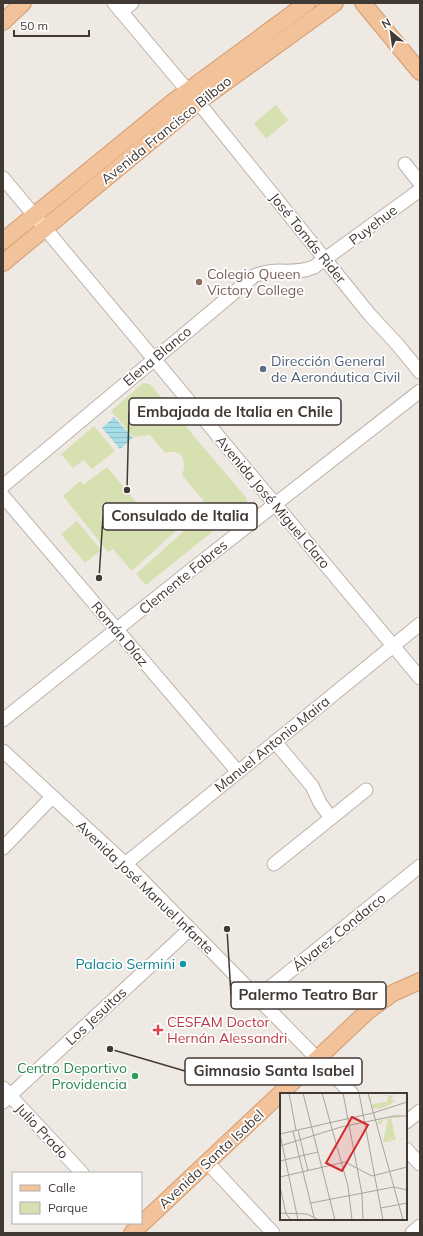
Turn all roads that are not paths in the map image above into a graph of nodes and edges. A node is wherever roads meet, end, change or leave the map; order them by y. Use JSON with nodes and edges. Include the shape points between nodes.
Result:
{"nodes":[{"id":1,"x":23,"y":3,"type":"edge"},
{"id":2,"x":132,"y":3,"type":"edge"},
{"id":3,"x":307,"y":3,"type":"edge"},
{"id":4,"x":335,"y":3,"type":"edge"},
{"id":5,"x":363,"y":3,"type":"edge"},
{"id":6,"x":118,"y":8,"type":"edge"},
{"id":7,"x":3,"y":22,"type":"edge"},
{"id":8,"x":420,"y":72,"type":"edge"},
{"id":9,"x":187,"y":90,"type":"junction"},
{"id":10,"x":198,"y":102,"type":"junction"},
{"id":11,"x":405,"y":164,"type":"dead end"},
{"id":12,"x":3,"y":178,"type":"edge"},
{"id":13,"x":420,"y":183,"type":"edge"},
{"id":14,"x":420,"y":190,"type":"edge"},
{"id":15,"x":34,"y":215,"type":"junction"},
{"id":16,"x":45,"y":228,"type":"junction"},
{"id":17,"x":3,"y":241,"type":"edge"},
{"id":18,"x":326,"y":260,"type":"junction"},
{"id":19,"x":3,"y":263,"type":"edge"},
{"id":20,"x":154,"y":359,"type":"junction"},
{"id":21,"x":420,"y":372,"type":"edge"},
{"id":22,"x":420,"y":391,"type":"edge"},
{"id":23,"x":3,"y":486,"type":"edge"},
{"id":24,"x":3,"y":496,"type":"edge"},
{"id":25,"x":275,"y":504,"type":"junction"},
{"id":26,"x":420,"y":624,"type":"edge"},
{"id":27,"x":117,"y":630,"type":"junction"},
{"id":28,"x":393,"y":646,"type":"junction"},
{"id":29,"x":420,"y":678,"type":"edge"},
{"id":30,"x":3,"y":720,"type":"edge"},
{"id":31,"x":275,"y":742,"type":"junction"},
{"id":32,"x":3,"y":751,"type":"edge"},
{"id":33,"x":238,"y":772,"type":"junction"},
{"id":34,"x":366,"y":790,"type":"dead end"},
{"id":35,"x":52,"y":798,"type":"junction"},
{"id":36,"x":331,"y":818,"type":"junction"},
{"id":37,"x":3,"y":848,"type":"edge"},
{"id":38,"x":125,"y":864,"type":"junction"},
{"id":39,"x":274,"y":864,"type":"dead end"},
{"id":40,"x":420,"y":866,"type":"edge"},
{"id":41,"x":190,"y":929,"type":"junction"},
{"id":42,"x":420,"y":981,"type":"edge"},
{"id":43,"x":257,"y":998,"type":"junction"},
{"id":44,"x":317,"y":1058,"type":"junction"},
{"id":45,"x":351,"y":1093,"type":"edge"},
{"id":46,"x":5,"y":1096,"type":"edge"},
{"id":47,"x":420,"y":1111,"type":"edge"},
{"id":48,"x":407,"y":1121,"type":"edge"},
{"id":49,"x":407,"y":1150,"type":"edge"},
{"id":50,"x":207,"y":1162,"type":"junction"},
{"id":51,"x":420,"y":1164,"type":"edge"},
{"id":52,"x":81,"y":1172,"type":"edge"},
{"id":53,"x":142,"y":1219,"type":"edge"},
{"id":54,"x":420,"y":1226,"type":"edge"},
{"id":55,"x":273,"y":1233,"type":"edge"},
{"id":56,"x":412,"y":1233,"type":"edge"}],
"edges":[{"from":1,"to":7,"type":"main road"},
{"from":2,"to":6,"type":"street"},
{"from":3,"to":9,"type":"main road","name":"Avenida Francisco Bilbao"},
{"from":4,"to":10,"type":"main road","name":"Avenida Francisco Bilbao"},
{"from":5,"to":8,"type":"main road"},
{"from":6,"to":9,"type":"street"},
{"from":9,"to":15,"type":"main road","name":"Avenida Francisco Bilbao"},
{"from":10,"to":16,"type":"main road","name":"Avenida Francisco Bilbao"},
{"from":10,"to":18,"type":"street","name":"José Tomás Rider"},
{"from":11,"to":13,"type":"street"},
{"from":12,"to":15,"type":"street","name":"Avenida José Miguel Claro"},
{"from":14,"to":18,"type":"street","name":"Puyehue"},
{"from":15,"to":16,"type":"street","name":"Avenida José Miguel Claro"},
{"from":15,"to":17,"type":"main road","name":"Avenida Francisco Bilbao"},
{"from":16,"to":19,"type":"main road","name":"Avenida Francisco Bilbao"},
{"from":16,"to":20,"type":"street","name":"Avenida José Miguel Claro"},
{"from":18,"to":20,"type":"street","name":"Elena Blanco","via":[[302,271],[267,271],[254,276]]},
{"from":18,"to":21,"type":"street","name":"José Tomás Rider"},
{"from":20,"to":23,"type":"street","name":"Elena Blanco"},
{"from":20,"to":25,"type":"street","name":"Avenida José Miguel Claro"},
{"from":22,"to":25,"type":"street","name":"Clemente Fabres"},
{"from":24,"to":27,"type":"street","name":"Román Díaz"},
{"from":25,"to":27,"type":"street","name":"Clemente Fabres"},
{"from":25,"to":28,"type":"street","name":"Avenida José Miguel Claro"},
{"from":26,"to":28,"type":"street","name":"Manuel Antonio Maira"},
{"from":27,"to":30,"type":"street","name":"Clemente Fabres"},
{"from":27,"to":33,"type":"street","name":"Román Díaz"},
{"from":28,"to":29,"type":"street","name":"Avenida José Miguel Claro"},
{"from":28,"to":31,"type":"street","name":"Manuel Antonio Maira"},
{"from":31,"to":33,"type":"street","name":"Manuel Antonio Maira"},
{"from":31,"to":36,"type":"street","via":[[312,786]]},
{"from":32,"to":35,"type":"street","name":"Avenida José Manuel Infante"},
{"from":33,"to":38,"type":"street","name":"Manuel Antonio Maira"},
{"from":34,"to":36,"type":"street"},
{"from":35,"to":37,"type":"street"},
{"from":35,"to":38,"type":"street","name":"Avenida José Manuel Infante"},
{"from":36,"to":39,"type":"street"},
{"from":38,"to":41,"type":"street","name":"Avenida José Manuel Infante"},
{"from":40,"to":43,"type":"street","name":"Álvarez Condarco"},
{"from":41,"to":43,"type":"street","name":"Avenida José Manuel Infante"},
{"from":41,"to":46,"type":"street","name":"Los Jesuitas"},
{"from":42,"to":44,"type":"main road","name":"Avenida Santa Isabel","via":[[380,1001]]},
{"from":43,"to":44,"type":"street","name":"Avenida José Manuel Infante"},
{"from":44,"to":45,"type":"street","name":"Avenida José Manuel Infante"},
{"from":44,"to":50,"type":"main road","name":"Avenida Santa Isabel"},
{"from":46,"to":52,"type":"street","name":"Julio Prado"},
{"from":47,"to":48,"type":"street"},
{"from":49,"to":51,"type":"street"},
{"from":50,"to":53,"type":"main road","name":"Avenida Santa Isabel"},
{"from":50,"to":55,"type":"street"},
{"from":54,"to":56,"type":"street"}]}
